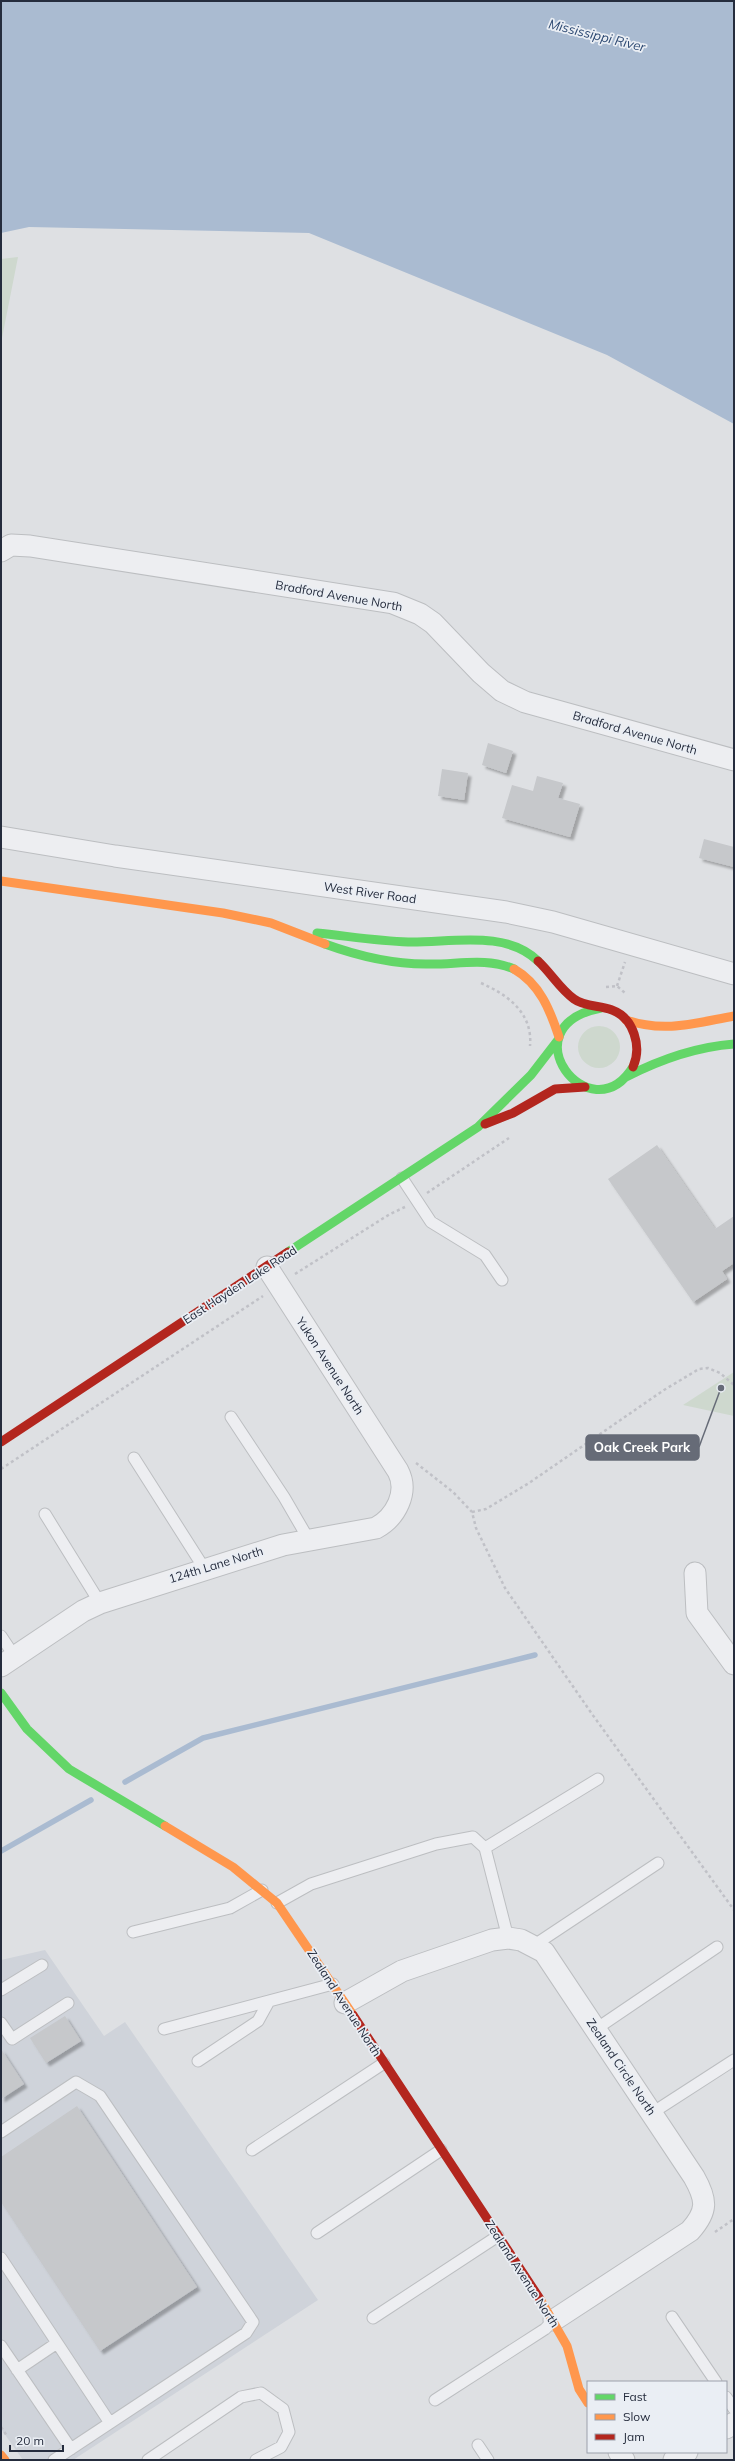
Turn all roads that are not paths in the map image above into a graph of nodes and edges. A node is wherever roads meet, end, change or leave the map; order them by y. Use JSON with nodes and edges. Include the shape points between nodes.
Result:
{"nodes":[{"id":1,"x":1,"y":551,"type":"edge"},
{"id":2,"x":734,"y":760,"type":"edge"},
{"id":3,"x":1,"y":836,"type":"edge"},
{"id":4,"x":1,"y":881,"type":"edge"},
{"id":5,"x":300,"y":932,"type":"junction"},
{"id":6,"x":734,"y":974,"type":"edge"},
{"id":7,"x":601,"y":1008,"type":"junction"},
{"id":8,"x":734,"y":1016,"type":"edge"},
{"id":9,"x":626,"y":1020,"type":"junction"},
{"id":10,"x":558,"y":1039,"type":"junction"},
{"id":11,"x":734,"y":1044,"type":"edge"},
{"id":12,"x":626,"y":1077,"type":"junction"},
{"id":13,"x":584,"y":1087,"type":"junction"},
{"id":14,"x":478,"y":1127,"type":"junction"},
{"id":15,"x":402,"y":1178,"type":"junction"},
{"id":16,"x":267,"y":1267,"type":"junction"},
{"id":17,"x":502,"y":1280,"type":"dead end"},
{"id":18,"x":231,"y":1417,"type":"dead end"},
{"id":19,"x":1,"y":1442,"type":"edge"},
{"id":20,"x":134,"y":1458,"type":"dead end"},
{"id":21,"x":395,"y":1465,"type":"joint"},
{"id":22,"x":45,"y":1514,"type":"dead end"},
{"id":23,"x":309,"y":1540,"type":"junction"},
{"id":24,"x":204,"y":1568,"type":"junction"},
{"id":25,"x":695,"y":1573,"type":"dead end"},
{"id":26,"x":100,"y":1603,"type":"junction"},
{"id":27,"x":1,"y":1636,"type":"edge"},
{"id":28,"x":8,"y":1661,"type":"edge"},
{"id":29,"x":734,"y":1664,"type":"edge"},
{"id":30,"x":1,"y":1693,"type":"edge"},
{"id":31,"x":598,"y":1779,"type":"dead end"},
{"id":32,"x":485,"y":1848,"type":"junction"},
{"id":33,"x":658,"y":1863,"type":"dead end"},
{"id":34,"x":262,"y":1890,"type":"junction"},
{"id":35,"x":277,"y":1903,"type":"junction"},
{"id":36,"x":133,"y":1932,"type":"dead end"},
{"id":37,"x":508,"y":1938,"type":"junction"},
{"id":38,"x":533,"y":1946,"type":"junction"},
{"id":39,"x":717,"y":1947,"type":"dead end"},
{"id":40,"x":42,"y":1965,"type":"dead end"},
{"id":41,"x":333,"y":1984,"type":"junction"},
{"id":42,"x":1,"y":1990,"type":"edge"},
{"id":43,"x":269,"y":2001,"type":"junction"},
{"id":44,"x":68,"y":2003,"type":"dead end"},
{"id":45,"x":345,"y":2003,"type":"junction"},
{"id":46,"x":1,"y":2023,"type":"edge"},
{"id":47,"x":596,"y":2028,"type":"junction"},
{"id":48,"x":164,"y":2029,"type":"dead end"},
{"id":49,"x":734,"y":2060,"type":"edge"},
{"id":50,"x":198,"y":2061,"type":"dead end"},
{"id":51,"x":384,"y":2063,"type":"junction"},
{"id":52,"x":652,"y":2113,"type":"junction"},
{"id":53,"x":1,"y":2132,"type":"edge"},
{"id":54,"x":252,"y":2150,"type":"dead end"},
{"id":55,"x":440,"y":2150,"type":"junction"},
{"id":56,"x":317,"y":2233,"type":"dead end"},
{"id":57,"x":498,"y":2236,"type":"junction"},
{"id":58,"x":1,"y":2258,"type":"edge"},
{"id":59,"x":672,"y":2317,"type":"dead end"},
{"id":60,"x":373,"y":2318,"type":"dead end"},
{"id":61,"x":554,"y":2320,"type":"junction"},
{"id":62,"x":58,"y":2344,"type":"junction"},
{"id":63,"x":1,"y":2346,"type":"edge"},
{"id":64,"x":17,"y":2370,"type":"junction"},
{"id":65,"x":715,"y":2381,"type":"edge"},
{"id":66,"x":727,"y":2398,"type":"edge"},
{"id":67,"x":435,"y":2400,"type":"dead end"},
{"id":68,"x":587,"y":2401,"type":"edge"},
{"id":69,"x":734,"y":2409,"type":"edge"},
{"id":70,"x":110,"y":2423,"type":"junction"},
{"id":71,"x":478,"y":2445,"type":"dead end"},
{"id":72,"x":71,"y":2449,"type":"junction"},
{"id":73,"x":685,"y":2453,"type":"edge"},
{"id":74,"x":1,"y":2455,"type":"edge"},
{"id":75,"x":5,"y":2460,"type":"edge"},
{"id":76,"x":54,"y":2460,"type":"edge"},
{"id":77,"x":148,"y":2460,"type":"edge"},
{"id":78,"x":256,"y":2460,"type":"edge"},
{"id":79,"x":488,"y":2460,"type":"edge"},
{"id":80,"x":674,"y":2460,"type":"edge"}],
"edges":[{"from":1,"to":2,"type":"street","name":"Bradford Avenue North","via":[[11,545],[30,546],[393,603],[420,614],[433,623],[491,682],[502,691],[525,702]]},
{"from":3,"to":6,"type":"street","name":"West River Road","via":[[123,857],[506,912],[553,922]]},
{"from":4,"to":5,"type":"street","via":[[212,910]]},
{"from":5,"to":7,"type":"street","via":[[406,942],[493,940],[533,955],[574,998],[582,1004]]},
{"from":5,"to":10,"type":"street","via":[[343,950],[402,964],[487,962],[515,970],[539,990],[546,1001]]},
{"from":7,"to":9,"type":"street","via":[[616,1012]]},
{"from":7,"to":10,"type":"street","via":[[584,1011],[572,1018]]},
{"from":8,"to":9,"type":"street","via":[[666,1028],[644,1026]]},
{"from":9,"to":12,"type":"street","via":[[635,1036],[637,1047],[636,1059]]},
{"from":10,"to":13,"type":"street","via":[[557,1052],[562,1068],[574,1082]]},
{"from":10,"to":14,"type":"street","name":"East Hayden Lake Road","via":[[547,1058],[523,1085],[506,1098]]},
{"from":11,"to":12,"type":"street","via":[[691,1049],[671,1055]]},
{"from":12,"to":13,"type":"street","via":[[605,1088]]},
{"from":13,"to":14,"type":"street","name":"East Hayden Lake Road","via":[[557,1087],[516,1112]]},
{"from":14,"to":15,"type":"street","name":"East Hayden Lake Road"},
{"from":15,"to":16,"type":"street","name":"East Hayden Lake Road"},
{"from":15,"to":17,"type":"lane","via":[[431,1222],[485,1255]]},
{"from":16,"to":19,"type":"street","name":"East Hayden Lake Road"},
{"from":16,"to":21,"type":"street","name":"Yukon Avenue North"},
{"from":18,"to":23,"type":"lane"},
{"from":20,"to":24,"type":"lane"},
{"from":21,"to":23,"type":"street","name":"124th Lane North","via":[[403,1487],[399,1502],[387,1522],[360,1532]]},
{"from":22,"to":26,"type":"lane"},
{"from":23,"to":24,"type":"street","name":"124th Lane North"},
{"from":24,"to":26,"type":"street","name":"124th Lane North"},
{"from":25,"to":29,"type":"street","via":[[697,1613]]},
{"from":26,"to":28,"type":"street","name":"124th Lane North","via":[[83,1611]]},
{"from":27,"to":28,"type":"lane"},
{"from":30,"to":34,"type":"street","name":"Zealand Avenue North","via":[[27,1730],[69,1768],[233,1867]]},
{"from":31,"to":32,"type":"lane"},
{"from":32,"to":35,"type":"lane","via":[[473,1837],[436,1844],[311,1884]]},
{"from":32,"to":37,"type":"lane"},
{"from":33,"to":38,"type":"lane"},
{"from":34,"to":35,"type":"street","name":"Zealand Avenue North"},
{"from":34,"to":36,"type":"lane","via":[[230,1908]]},
{"from":35,"to":41,"type":"street","name":"Zealand Avenue North"},
{"from":37,"to":38,"type":"street","name":"Zealand Circle North","via":[[521,1940]]},
{"from":37,"to":45,"type":"street","name":"Zealand Circle North","via":[[492,1940],[402,1971]]},
{"from":38,"to":47,"type":"street","name":"Zealand Circle North","via":[[544,1952]]},
{"from":39,"to":47,"type":"lane"},
{"from":40,"to":42,"type":"lane"},
{"from":41,"to":43,"type":"lane"},
{"from":41,"to":45,"type":"street","name":"Zealand Avenue North"},
{"from":43,"to":48,"type":"lane"},
{"from":43,"to":50,"type":"lane","via":[[258,2021]]},
{"from":44,"to":46,"type":"lane","via":[[12,2039]]},
{"from":45,"to":51,"type":"street","name":"Zealand Avenue North"},
{"from":47,"to":52,"type":"street","name":"Zealand Circle North"},
{"from":49,"to":52,"type":"lane"},
{"from":51,"to":54,"type":"lane"},
{"from":51,"to":55,"type":"street","name":"Zealand Avenue North"},
{"from":52,"to":61,"type":"street","name":"Zealand Circle North","via":[[702,2190],[703,2212],[690,2231]]},
{"from":53,"to":70,"type":"lane","via":[[76,2082],[100,2096],[253,2322],[246,2333]]},
{"from":55,"to":56,"type":"lane"},
{"from":55,"to":57,"type":"street","name":"Zealand Avenue North"},
{"from":57,"to":60,"type":"lane"},
{"from":57,"to":61,"type":"street","name":"Zealand Avenue North"},
{"from":58,"to":62,"type":"lane"},
{"from":59,"to":65,"type":"lane"},
{"from":61,"to":67,"type":"lane","via":[[545,2329]]},
{"from":61,"to":68,"type":"street","name":"Zealand Avenue North","via":[[567,2346],[579,2388]]},
{"from":62,"to":64,"type":"lane"},
{"from":62,"to":70,"type":"lane"},
{"from":63,"to":64,"type":"lane"},
{"from":64,"to":72,"type":"lane"},
{"from":66,"to":69,"type":"lane"},
{"from":70,"to":72,"type":"lane"},
{"from":71,"to":79,"type":"lane"},
{"from":72,"to":76,"type":"lane"},
{"from":73,"to":80,"type":"street"},
{"from":74,"to":75,"type":"street"},
{"from":77,"to":78,"type":"lane","via":[[241,2397],[261,2393],[283,2409],[289,2432],[281,2447]]}]}
